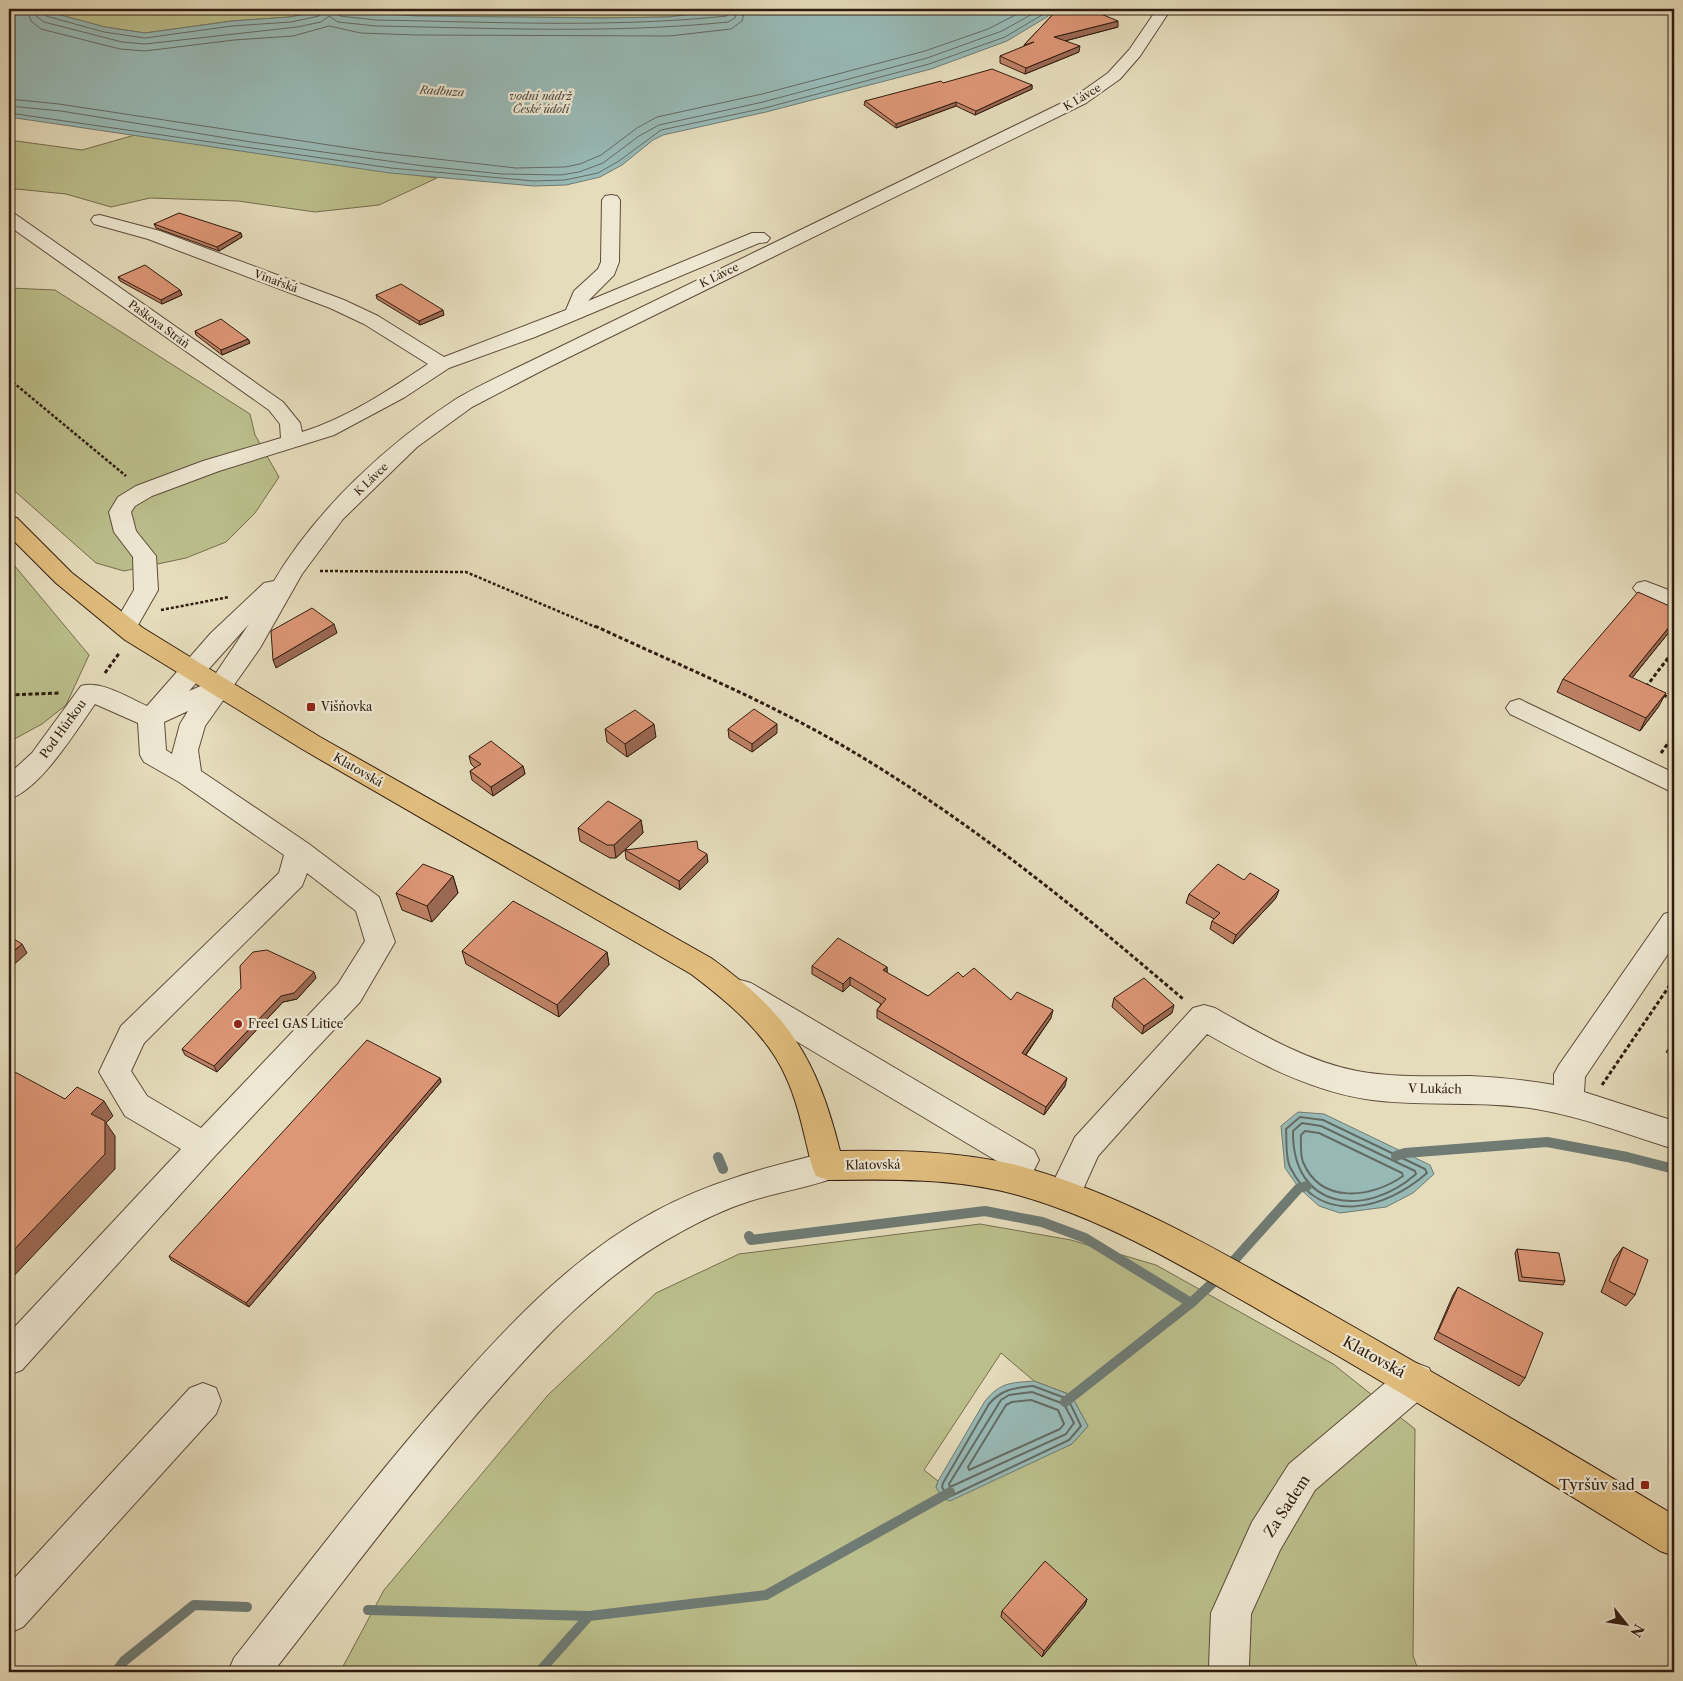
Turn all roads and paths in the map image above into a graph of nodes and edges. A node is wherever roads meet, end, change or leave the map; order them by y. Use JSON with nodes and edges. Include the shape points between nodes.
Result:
{"nodes":[{"id":1,"x":1164,"y":9,"type":"edge"},
{"id":2,"x":611,"y":200,"type":"dead end"},
{"id":3,"x":9,"y":218,"type":"edge"},
{"id":4,"x":100,"y":220,"type":"dead end"},
{"id":5,"x":778,"y":246,"type":"junction"},
{"id":6,"x":575,"y":312,"type":"junction"},
{"id":7,"x":442,"y":364,"type":"junction"},
{"id":8,"x":9,"y":379,"type":"edge"},
{"id":9,"x":291,"y":441,"type":"junction"},
{"id":10,"x":144,"y":491,"type":"junction"},
{"id":11,"x":9,"y":523,"type":"edge"},
{"id":12,"x":292,"y":571,"type":"junction"},
{"id":13,"x":1644,"y":588,"type":"dead end"},
{"id":14,"x":1674,"y":601,"type":"edge"},
{"id":15,"x":125,"y":626,"type":"junction"},
{"id":16,"x":1674,"y":650,"type":"edge"},
{"id":17,"x":1666,"y":660,"type":"junction"},
{"id":18,"x":1674,"y":664,"type":"edge"},
{"id":19,"x":194,"y":671,"type":"junction"},
{"id":20,"x":220,"y":688,"type":"junction"},
{"id":21,"x":1652,"y":690,"type":"edge"},
{"id":22,"x":1660,"y":693,"type":"edge"},
{"id":23,"x":1674,"y":700,"type":"edge"},
{"id":24,"x":1519,"y":708,"type":"dead end"},
{"id":25,"x":151,"y":718,"type":"junction"},
{"id":26,"x":1674,"y":735,"type":"edge"},
{"id":27,"x":1661,"y":753,"type":"dead end"},
{"id":28,"x":188,"y":775,"type":"junction"},
{"id":29,"x":1674,"y":784,"type":"edge"},
{"id":30,"x":9,"y":789,"type":"edge"},
{"id":31,"x":299,"y":851,"type":"junction"},
{"id":32,"x":1674,"y":922,"type":"edge"},
{"id":33,"x":730,"y":986,"type":"junction"},
{"id":34,"x":1204,"y":1016,"type":"junction"},
{"id":35,"x":1568,"y":1101,"type":"junction"},
{"id":36,"x":1674,"y":1135,"type":"edge"},
{"id":37,"x":204,"y":1146,"type":"junction"},
{"id":38,"x":1023,"y":1160,"type":"dead end"},
{"id":39,"x":828,"y":1166,"type":"junction"},
{"id":40,"x":1064,"y":1195,"type":"junction"},
{"id":41,"x":9,"y":1358,"type":"edge"},
{"id":42,"x":1416,"y":1380,"type":"junction"},
{"id":43,"x":203,"y":1401,"type":"dead end"},
{"id":44,"x":1674,"y":1537,"type":"edge"},
{"id":45,"x":9,"y":1613,"type":"edge"},
{"id":46,"x":1230,"y":1670,"type":"edge"},
{"id":47,"x":248,"y":1672,"type":"edge"}],
"edges":[{"from":1,"to":5,"type":"street","name":"K Lávce","via":[[1135,53],[1114,76],[1080,100],[898,191]]},
{"from":2,"to":6,"type":"street","via":[[610,262],[607,271],[581,295]]},
{"from":3,"to":9,"type":"street","name":"Paškova Stráň","via":[[276,406],[290,423]]},
{"from":4,"to":7,"type":"street","name":"Vinařská","via":[[154,236],[337,304],[371,320]]},
{"from":5,"to":6,"type":"street","via":[[758,237]]},
{"from":5,"to":12,"type":"street","name":"K Lávce","via":[[465,403],[409,442],[336,514]]},
{"from":6,"to":7,"type":"street"},
{"from":7,"to":9,"type":"street","via":[[398,394],[327,431]]},
{"from":8,"to":10,"type":"path"},
{"from":9,"to":10,"type":"street"},
{"from":10,"to":15,"type":"street","via":[[126,502],[120,512],[125,532],[144,556],[146,590]]},
{"from":11,"to":15,"type":"main road","name":"Klatovská","via":[[64,578]]},
{"from":12,"to":19,"type":"street","name":"K Lávce","via":[[220,639]]},
{"from":12,"to":20,"type":"street","name":"K Lávce"},
{"from":12,"to":34,"type":"path","via":[[466,572],[554,606],[736,691],[850,750],[964,824],[1101,929]]},
{"from":13,"to":14,"type":"street"},
{"from":15,"to":19,"type":"main road","name":"Klatovská"},
{"from":16,"to":17,"type":"path"},
{"from":17,"to":18,"type":"path"},
{"from":17,"to":21,"type":"path","via":[[1645,686]]},
{"from":19,"to":20,"type":"main road","name":"Klatovská"},
{"from":19,"to":25,"type":"street"},
{"from":20,"to":25,"type":"street"},
{"from":20,"to":28,"type":"street","name":"K Lávce","via":[[193,724],[185,750]]},
{"from":20,"to":33,"type":"main road","name":"Klatovská","via":[[701,966]]},
{"from":22,"to":23,"type":"path"},
{"from":24,"to":29,"type":"street"},
{"from":25,"to":28,"type":"street","via":[[153,755]]},
{"from":25,"to":30,"type":"street","name":"Pod Hůrkou","via":[[90,692],[42,760]]},
{"from":26,"to":27,"type":"path"},
{"from":28,"to":31,"type":"street"},
{"from":31,"to":37,"type":"street","via":[[369,905],[380,942],[350,993]]},
{"from":31,"to":37,"type":"street","via":[[292,878],[132,1035],[115,1072],[136,1106]]},
{"from":32,"to":35,"type":"street","via":[[1570,1074]]},
{"from":33,"to":38,"type":"street","name":"Klatovská"},
{"from":33,"to":39,"type":"main road","name":"Klatovská","via":[[762,1016],[800,1074]]},
{"from":34,"to":35,"type":"street","name":"V Lukách","via":[[1312,1072],[1356,1084],[1540,1094]]},
{"from":34,"to":40,"type":"street","via":[[1086,1147]]},
{"from":35,"to":36,"type":"street","name":"V Lukách"},
{"from":37,"to":41,"type":"street"},
{"from":39,"to":40,"type":"main road","name":"Klatovská","via":[[892,1164],[956,1168]]},
{"from":39,"to":47,"type":"street","via":[[743,1189],[703,1204],[618,1253],[573,1288],[505,1354],[405,1470]]},
{"from":40,"to":42,"type":"main road","name":"Klatovská","via":[[1105,1211],[1229,1275]]},
{"from":42,"to":44,"type":"main road","name":"Klatovská"},
{"from":42,"to":46,"type":"street","name":"Za Sadem","via":[[1302,1477],[1266,1536],[1231,1613]]},
{"from":43,"to":45,"type":"street"}]}
